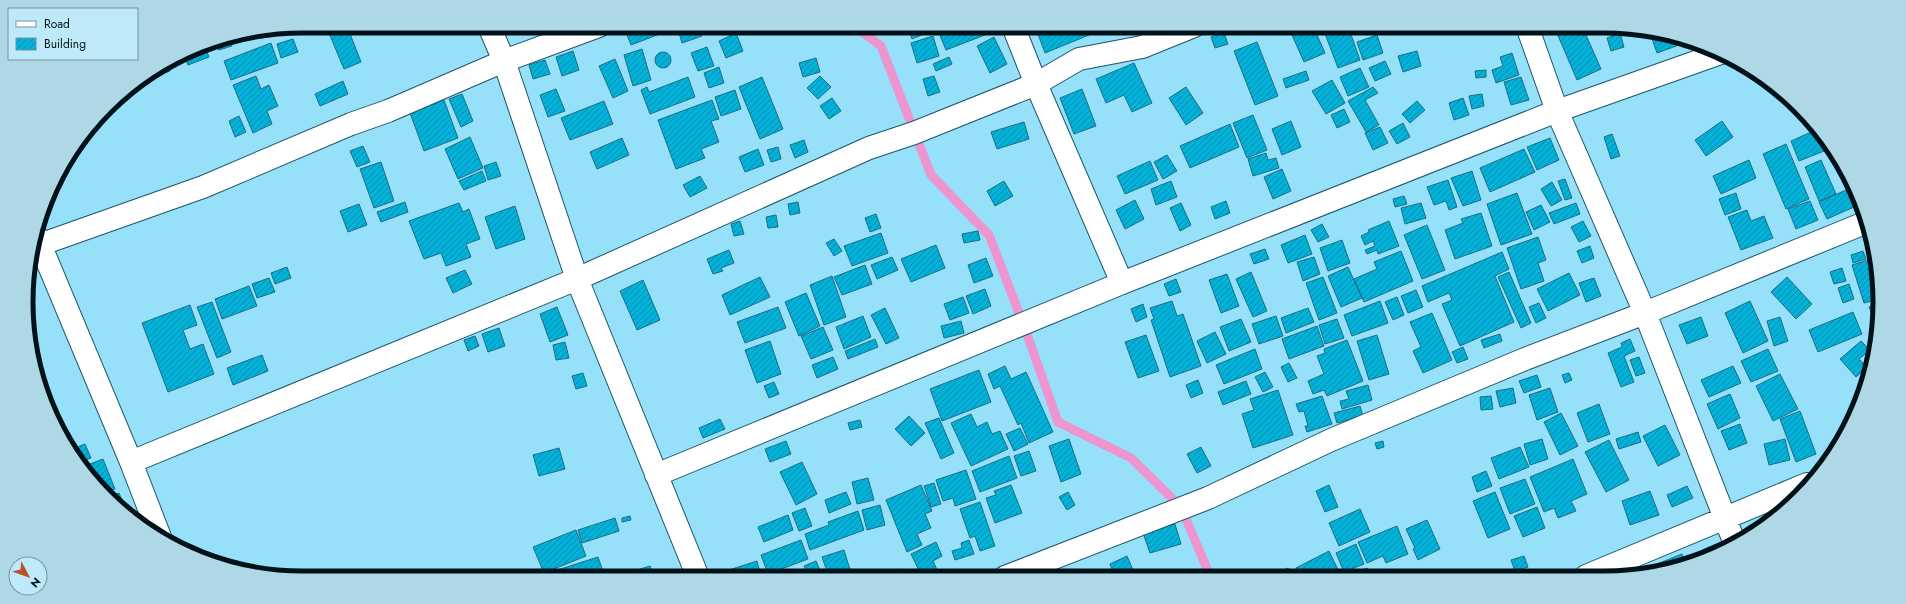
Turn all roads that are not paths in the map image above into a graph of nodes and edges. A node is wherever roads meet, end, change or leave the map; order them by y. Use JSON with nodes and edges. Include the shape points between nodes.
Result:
{"nodes":[{"id":1,"x":492,"y":33,"type":"edge"},
{"id":2,"x":579,"y":33,"type":"edge"},
{"id":3,"x":1016,"y":33,"type":"edge"},
{"id":4,"x":1177,"y":33,"type":"edge"},
{"id":5,"x":1529,"y":33,"type":"edge"},
{"id":6,"x":1713,"y":56,"type":"edge"},
{"id":7,"x":504,"y":60,"type":"junction"},
{"id":8,"x":1036,"y":84,"type":"junction"},
{"id":9,"x":1557,"y":111,"type":"junction"},
{"id":10,"x":1862,"y":224,"type":"edge"},
{"id":11,"x":40,"y":240,"type":"edge"},
{"id":12,"x":577,"y":279,"type":"junction"},
{"id":13,"x":1122,"y":283,"type":"junction"},
{"id":14,"x":1645,"y":313,"type":"junction"},
{"id":15,"x":131,"y":462,"type":"junction"},
{"id":16,"x":656,"y":475,"type":"junction"},
{"id":17,"x":1798,"y":488,"type":"edge"},
{"id":18,"x":1724,"y":519,"type":"junction"},
{"id":19,"x":157,"y":528,"type":"edge"},
{"id":20,"x":1732,"y":538,"type":"edge"},
{"id":21,"x":696,"y":571,"type":"edge"},
{"id":22,"x":1020,"y":571,"type":"edge"},
{"id":23,"x":1598,"y":571,"type":"edge"}],
"edges":[{"from":1,"to":7,"type":"street"},
{"from":2,"to":7,"type":"street"},
{"from":3,"to":8,"type":"street"},
{"from":4,"to":8,"type":"street","via":[[1142,47],[1078,59]]},
{"from":5,"to":9,"type":"street"},
{"from":6,"to":9,"type":"street"},
{"from":7,"to":11,"type":"street","via":[[203,187]]},
{"from":7,"to":12,"type":"street"},
{"from":8,"to":12,"type":"street","via":[[914,134],[870,148]]},
{"from":8,"to":13,"type":"street"},
{"from":9,"to":13,"type":"street"},
{"from":9,"to":14,"type":"street"},
{"from":10,"to":14,"type":"street"},
{"from":11,"to":15,"type":"street"},
{"from":12,"to":15,"type":"street"},
{"from":12,"to":16,"type":"street"},
{"from":13,"to":16,"type":"street"},
{"from":14,"to":18,"type":"street"},
{"from":14,"to":22,"type":"street","via":[[1525,359],[1331,440],[1208,498]]},
{"from":15,"to":19,"type":"street"},
{"from":16,"to":21,"type":"street"},
{"from":17,"to":18,"type":"street"},
{"from":18,"to":20,"type":"street"},
{"from":18,"to":23,"type":"street"}]}
